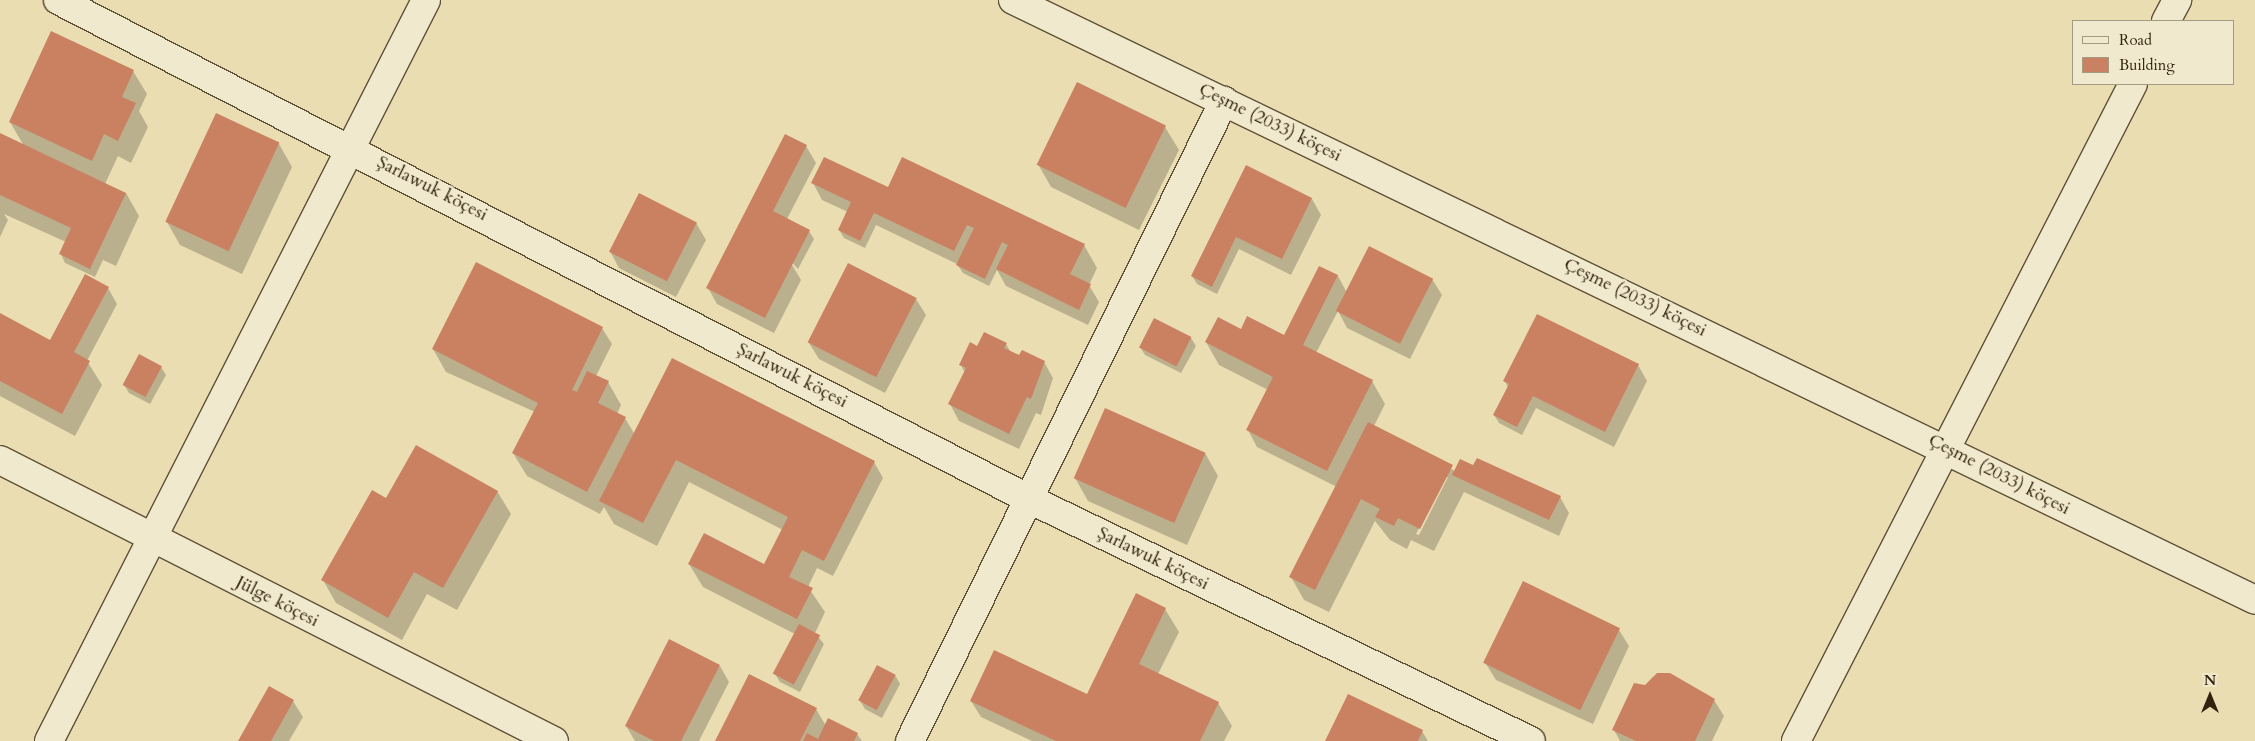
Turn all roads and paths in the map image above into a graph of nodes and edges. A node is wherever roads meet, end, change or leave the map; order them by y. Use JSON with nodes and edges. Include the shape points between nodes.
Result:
{"nodes":[{"id":1,"x":58,"y":0,"type":"edge"},
{"id":2,"x":426,"y":0,"type":"edge"},
{"id":3,"x":1012,"y":0,"type":"edge"},
{"id":4,"x":2177,"y":0,"type":"edge"},
{"id":5,"x":2167,"y":20,"type":"edge"},
{"id":6,"x":2132,"y":85,"type":"edge"},
{"id":7,"x":1224,"y":102,"type":"junction"},
{"id":8,"x":351,"y":147,"type":"junction"},
{"id":9,"x":1943,"y":446,"type":"junction"},
{"id":10,"x":0,"y":460,"type":"edge"},
{"id":11,"x":1029,"y":499,"type":"junction"},
{"id":12,"x":152,"y":539,"type":"junction"},
{"id":13,"x":2255,"y":600,"type":"edge"},
{"id":14,"x":50,"y":741,"type":"edge"},
{"id":15,"x":554,"y":741,"type":"edge"},
{"id":16,"x":910,"y":741,"type":"edge"},
{"id":17,"x":1531,"y":741,"type":"edge"},
{"id":18,"x":1796,"y":741,"type":"edge"}],
"edges":[{"from":1,"to":8,"type":"street","name":"Şarlawuk köçesi"},
{"from":2,"to":8,"type":"street"},
{"from":3,"to":7,"type":"street","name":"Çeşme (2033) köçesi"},
{"from":4,"to":5,"type":"street"},
{"from":6,"to":9,"type":"street"},
{"from":7,"to":9,"type":"street","name":"Çeşme (2033) köçesi"},
{"from":7,"to":11,"type":"street"},
{"from":8,"to":11,"type":"street","name":"Şarlawuk köçesi"},
{"from":8,"to":12,"type":"street"},
{"from":9,"to":13,"type":"street","name":"Çeşme (2033) köçesi","via":[[2004,481]]},
{"from":9,"to":18,"type":"street"},
{"from":10,"to":12,"type":"street","name":"Jülge köçesi"},
{"from":11,"to":16,"type":"street"},
{"from":11,"to":17,"type":"street","name":"Şarlawuk köçesi"},
{"from":12,"to":14,"type":"street"},
{"from":12,"to":15,"type":"street","name":"Jülge köçesi"}]}
